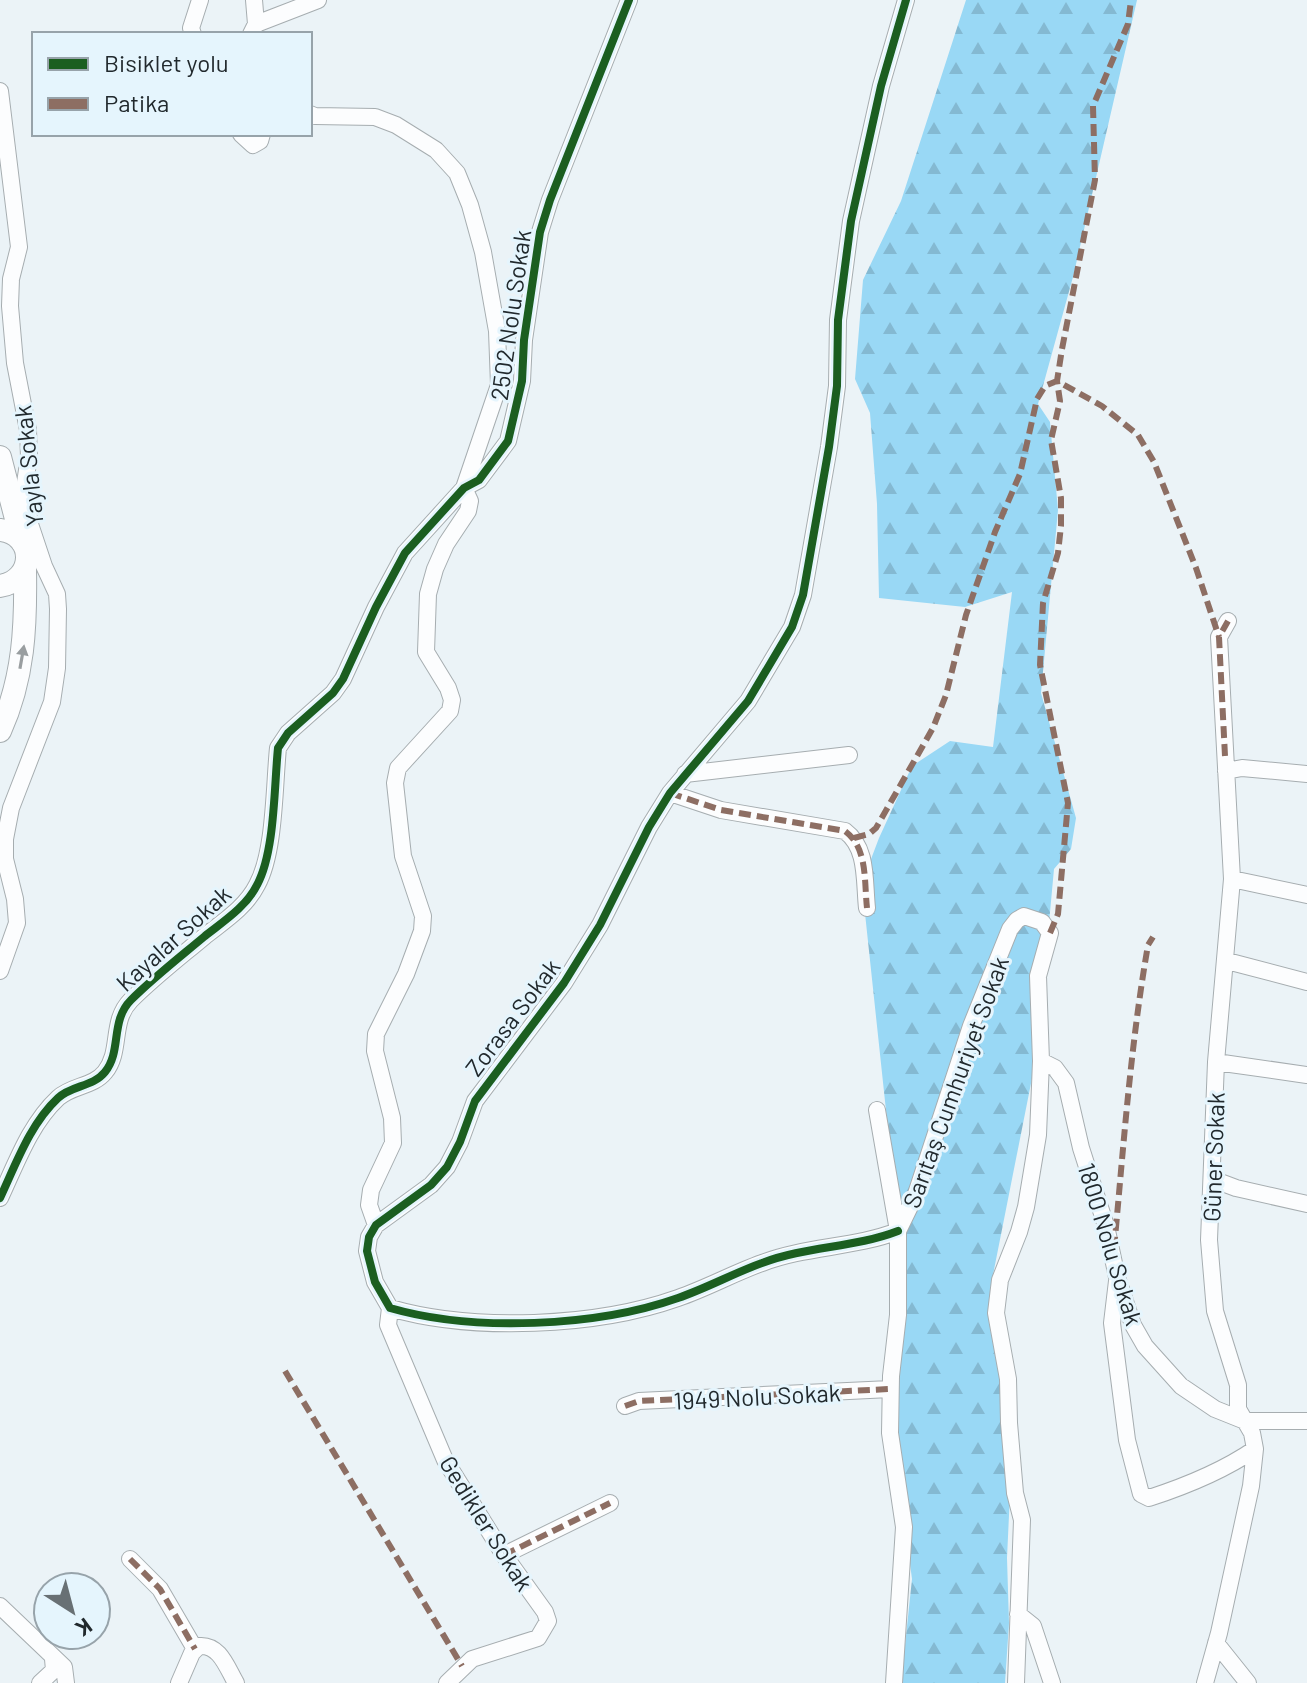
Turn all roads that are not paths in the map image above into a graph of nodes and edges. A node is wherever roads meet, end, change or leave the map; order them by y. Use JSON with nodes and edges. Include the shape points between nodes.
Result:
{"nodes":[{"id":1,"x":200,"y":0,"type":"edge"},
{"id":2,"x":254,"y":0,"type":"edge"},
{"id":3,"x":318,"y":0,"type":"edge"},
{"id":4,"x":629,"y":0,"type":"edge"},
{"id":5,"x":906,"y":0,"type":"edge"},
{"id":6,"x":254,"y":29,"type":"edge"},
{"id":7,"x":192,"y":32,"type":"edge"},
{"id":8,"x":0,"y":91,"type":"edge"},
{"id":9,"x":312,"y":115,"type":"edge"},
{"id":10,"x":243,"y":136,"type":"edge"},
{"id":11,"x":261,"y":136,"type":"edge"},
{"id":12,"x":0,"y":457,"type":"edge"},
{"id":13,"x":464,"y":488,"type":"junction"},
{"id":14,"x":0,"y":530,"type":"edge"},
{"id":15,"x":22,"y":542,"type":"junction"},
{"id":16,"x":25,"y":569,"type":"junction"},
{"id":17,"x":0,"y":586,"type":"edge"},
{"id":18,"x":1228,"y":621,"type":"dead end"},
{"id":19,"x":0,"y":731,"type":"edge"},
{"id":20,"x":849,"y":755,"type":"dead end"},
{"id":21,"x":1225,"y":764,"type":"junction"},
{"id":22,"x":685,"y":774,"type":"junction"},
{"id":23,"x":1307,"y":774,"type":"edge"},
{"id":24,"x":670,"y":793,"type":"junction"},
{"id":25,"x":1232,"y":879,"type":"junction"},
{"id":26,"x":1307,"y":895,"type":"edge"},
{"id":27,"x":867,"y":908,"type":"dead end"},
{"id":28,"x":1227,"y":961,"type":"junction"},
{"id":29,"x":0,"y":971,"type":"edge"},
{"id":30,"x":1307,"y":982,"type":"edge"},
{"id":31,"x":1041,"y":1061,"type":"junction"},
{"id":32,"x":1216,"y":1062,"type":"junction"},
{"id":33,"x":1307,"y":1075,"type":"edge"},
{"id":34,"x":877,"y":1110,"type":"dead end"},
{"id":35,"x":1212,"y":1179,"type":"junction"},
{"id":36,"x":0,"y":1198,"type":"edge"},
{"id":37,"x":1307,"y":1204,"type":"edge"},
{"id":38,"x":376,"y":1225,"type":"junction"},
{"id":39,"x":898,"y":1231,"type":"junction"},
{"id":40,"x":1117,"y":1277,"type":"junction"},
{"id":41,"x":390,"y":1308,"type":"junction"},
{"id":42,"x":890,"y":1389,"type":"junction"},
{"id":43,"x":625,"y":1406,"type":"dead end"},
{"id":44,"x":1245,"y":1421,"type":"junction"},
{"id":45,"x":1307,"y":1421,"type":"edge"},
{"id":46,"x":1255,"y":1449,"type":"junction"},
{"id":47,"x":610,"y":1503,"type":"dead end"},
{"id":48,"x":504,"y":1555,"type":"junction"},
{"id":49,"x":130,"y":1559,"type":"dead end"},
{"id":50,"x":0,"y":1606,"type":"edge"},
{"id":51,"x":1018,"y":1614,"type":"junction"},
{"id":52,"x":1216,"y":1643,"type":"junction"},
{"id":53,"x":195,"y":1649,"type":"junction"},
{"id":54,"x":53,"y":1659,"type":"junction"},
{"id":55,"x":40,"y":1683,"type":"edge"},
{"id":56,"x":66,"y":1683,"type":"edge"},
{"id":57,"x":179,"y":1683,"type":"edge"},
{"id":58,"x":236,"y":1683,"type":"edge"},
{"id":59,"x":447,"y":1683,"type":"edge"},
{"id":60,"x":894,"y":1683,"type":"edge"},
{"id":61,"x":1016,"y":1683,"type":"edge"},
{"id":62,"x":1052,"y":1683,"type":"edge"},
{"id":63,"x":1205,"y":1683,"type":"edge"},
{"id":64,"x":1248,"y":1683,"type":"edge"}],
"edges":[{"from":1,"to":7,"type":"street"},
{"from":2,"to":6,"type":"street"},
{"from":3,"to":6,"type":"street"},
{"from":4,"to":13,"type":"street","name":"2502 Nolu Sokak","via":[[540,232],[513,428],[479,480]]},
{"from":5,"to":22,"type":"street","name":"Zorasa Sokak","via":[[851,221],[838,320],[837,386],[806,581],[792,627],[773,663],[748,701]]},
{"from":8,"to":29,"type":"street","name":"Yayla Sokak","via":[[19,247],[10,306],[28,430],[26,498],[58,609],[52,702],[11,808],[5,839],[17,923]]},
{"from":9,"to":13,"type":"street","via":[[375,117],[396,125],[436,150],[462,184],[483,252],[497,331],[499,385]]},
{"from":10,"to":11,"type":"street","via":[[253,145]]},
{"from":12,"to":15,"type":"main road"},
{"from":13,"to":36,"type":"street","name":"Kayalar Sokak","via":[[405,553],[333,693],[278,748],[266,867],[255,889],[127,1003],[114,1035],[114,1059],[94,1082],[60,1096],[43,1115]]},
{"from":13,"to":38,"type":"street","via":[[468,511],[446,544],[428,594],[426,652],[448,688],[450,711],[398,768],[395,783],[403,856],[423,916],[406,974],[376,1034],[393,1143],[371,1190],[369,1205]]},
{"from":14,"to":15,"type":"main road"},
{"from":15,"to":16,"type":"main road"},
{"from":16,"to":17,"type":"main road","via":[[12,583]]},
{"from":19,"to":16,"type":"main road","one_way":true,"via":[[14,698],[24,647]]},
{"from":18,"to":21,"type":"street","name":"Güner Sokak","via":[[1219,637]]},
{"from":20,"to":22,"type":"street"},
{"from":21,"to":23,"type":"street"},
{"from":21,"to":25,"type":"street","name":"Güner Sokak"},
{"from":22,"to":24,"type":"street","name":"Zorasa Sokak"},
{"from":24,"to":27,"type":"street","via":[[721,810],[845,831],[862,853]]},
{"from":24,"to":38,"type":"street","name":"Zorasa Sokak","via":[[564,983],[475,1101],[447,1167]]},
{"from":25,"to":26,"type":"street"},
{"from":25,"to":28,"type":"street","name":"Güner Sokak"},
{"from":28,"to":30,"type":"street"},
{"from":28,"to":32,"type":"street","name":"Güner Sokak"},
{"from":31,"to":39,"type":"street","name":"Sarıtaş Cumhuriyet Sokak","via":[[1038,976],[1050,933],[1042,922],[1024,916],[1010,929],[971,1026],[916,1194]]},
{"from":31,"to":40,"type":"street","name":"1800 Nolu Sokak","via":[[1066,1083]]},
{"from":31,"to":51,"type":"street","name":"Sarıtaş Cumhuriyet Sokak","via":[[1038,1135],[1028,1192],[1000,1280],[996,1313],[1022,1520]]},
{"from":32,"to":33,"type":"street"},
{"from":32,"to":35,"type":"street","name":"Güner Sokak"},
{"from":34,"to":39,"type":"street"},
{"from":35,"to":37,"type":"street"},
{"from":35,"to":44,"type":"street","name":"Güner Sokak","via":[[1209,1240],[1215,1311]]},
{"from":38,"to":41,"type":"street","via":[[367,1251],[375,1282]]},
{"from":39,"to":41,"type":"street","via":[[762,1262],[675,1300],[546,1324],[419,1316]]},
{"from":39,"to":42,"type":"street","via":[[898,1315]]},
{"from":40,"to":44,"type":"street","name":"1800 Nolu Sokak","via":[[1133,1325],[1162,1367],[1208,1406]]},
{"from":40,"to":46,"type":"street","via":[[1112,1323],[1127,1440],[1141,1494],[1149,1498],[1208,1476]]},
{"from":41,"to":48,"type":"street","name":"Gedikler Sokak","via":[[388,1325],[445,1460]]},
{"from":42,"to":43,"type":"street","name":"1949 Nolu Sokak","via":[[639,1401]]},
{"from":42,"to":60,"type":"street","via":[[890,1433],[904,1527]]},
{"from":44,"to":45,"type":"street","name":"1800 Nolu Sokak"},
{"from":44,"to":46,"type":"street","name":"Güner Sokak"},
{"from":46,"to":52,"type":"street","name":"Güner Sokak"},
{"from":47,"to":48,"type":"street"},
{"from":48,"to":59,"type":"street","name":"Gedikler Sokak","via":[[545,1612],[544,1632],[472,1659]]},
{"from":49,"to":53,"type":"street","via":[[160,1589]]},
{"from":50,"to":54,"type":"street"},
{"from":51,"to":61,"type":"street","name":"Sarıtaş Cumhuriyet Sokak"},
{"from":51,"to":62,"type":"street","via":[[1033,1626]]},
{"from":52,"to":63,"type":"street","name":"Güner Sokak"},
{"from":52,"to":64,"type":"street"},
{"from":53,"to":57,"type":"street"},
{"from":53,"to":58,"type":"street","via":[[207,1645],[218,1652]]},
{"from":54,"to":55,"type":"street","via":[[54,1670]]},
{"from":54,"to":56,"type":"street","via":[[64,1667]]}]}
